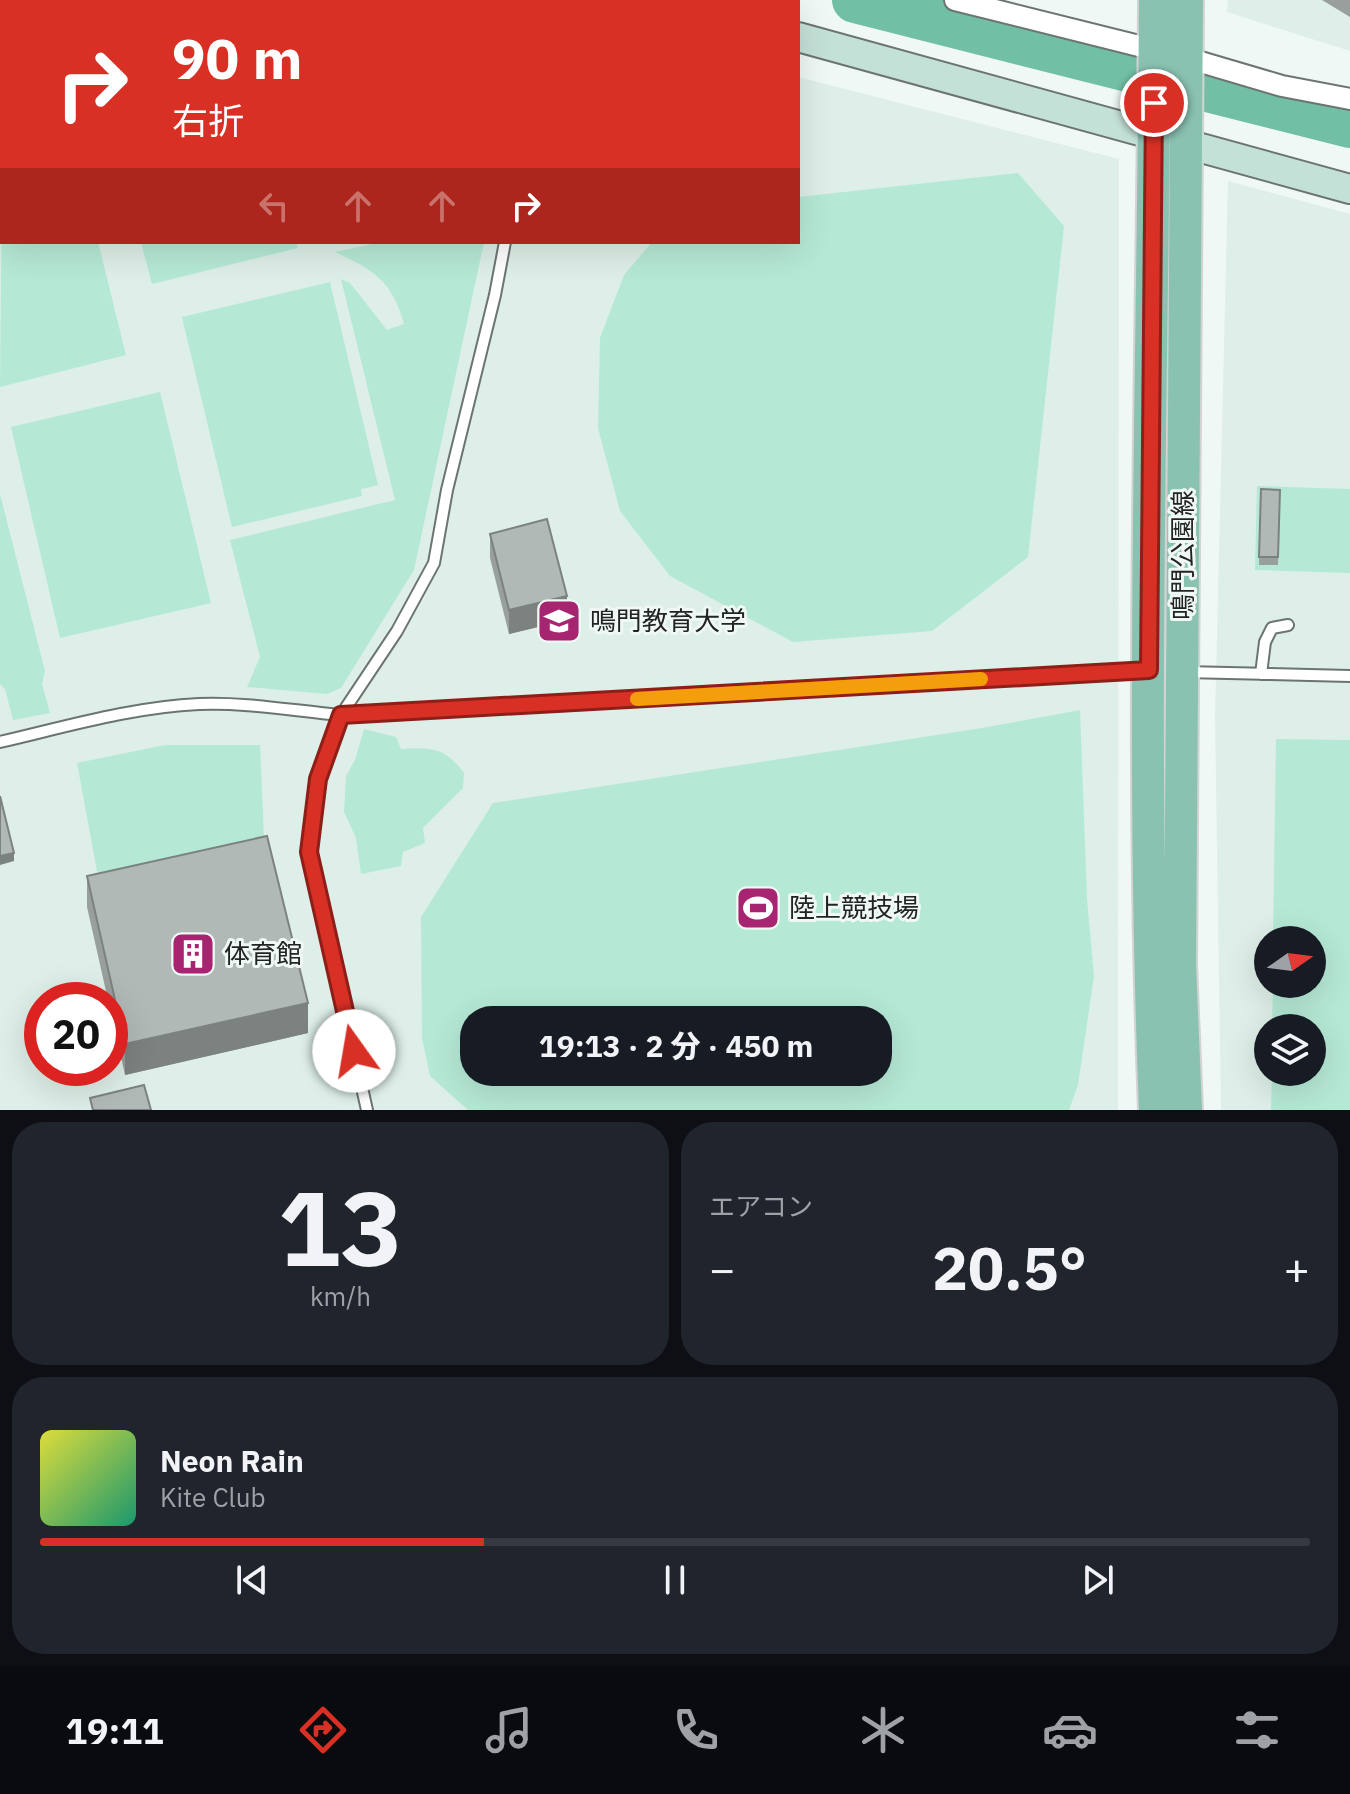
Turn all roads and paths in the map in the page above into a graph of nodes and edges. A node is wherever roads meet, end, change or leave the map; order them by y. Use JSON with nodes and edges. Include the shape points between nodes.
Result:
{"nodes":[{"id":1,"x":955,"y":0,"type":"edge"},
{"id":2,"x":1155,"y":0,"type":"edge"},
{"id":3,"x":1187,"y":0,"type":"edge"},
{"id":4,"x":800,"y":38,"type":"edge"},
{"id":5,"x":1171,"y":61,"type":"junction"},
{"id":6,"x":1350,"y":99,"type":"edge"},
{"id":7,"x":1155,"y":136,"type":"junction"},
{"id":8,"x":1186,"y":144,"type":"junction"},
{"id":9,"x":1350,"y":189,"type":"edge"},
{"id":10,"x":505,"y":244,"type":"edge"},
{"id":11,"x":1288,"y":625,"type":"dead end"},
{"id":12,"x":1166,"y":671,"type":"junction"},
{"id":13,"x":1261,"y":674,"type":"junction"},
{"id":14,"x":1350,"y":676,"type":"edge"},
{"id":15,"x":341,"y":715,"type":"junction"},
{"id":16,"x":0,"y":742,"type":"edge"},
{"id":17,"x":367,"y":1110,"type":"edge"},
{"id":18,"x":1155,"y":1110,"type":"edge"},
{"id":19,"x":1186,"y":1110,"type":"edge"}],
"edges":[{"from":1,"to":5,"type":"street"},
{"from":2,"to":5,"type":"main road","name":"鳴門公園線"},
{"from":3,"to":5,"type":"main road","name":"鳴門公園線"},
{"from":4,"to":7,"type":"street"},
{"from":5,"to":6,"type":"street"},
{"from":5,"to":7,"type":"main road","name":"鳴門公園線","via":[[1154,103]]},
{"from":5,"to":8,"type":"main road","name":"鳴門公園線","via":[[1185,112]]},
{"from":7,"to":8,"type":"street"},
{"from":7,"to":12,"type":"main road","name":"鳴門公園線"},
{"from":8,"to":9,"type":"street"},
{"from":8,"to":12,"type":"main road","name":"鳴門公園線"},
{"from":10,"to":15,"type":"lane","via":[[434,563]]},
{"from":11,"to":13,"type":"lane","via":[[1272,628]]},
{"from":12,"to":13,"type":"lane"},
{"from":12,"to":15,"type":"lane"},
{"from":12,"to":18,"type":"main road","name":"鳴門公園線","via":[[1149,959]]},
{"from":12,"to":19,"type":"main road","name":"鳴門公園線"},
{"from":13,"to":14,"type":"lane"},
{"from":15,"to":16,"type":"lane","via":[[199,704],[138,711]]},
{"from":15,"to":17,"type":"lane","via":[[318,779],[309,852]]}]}
